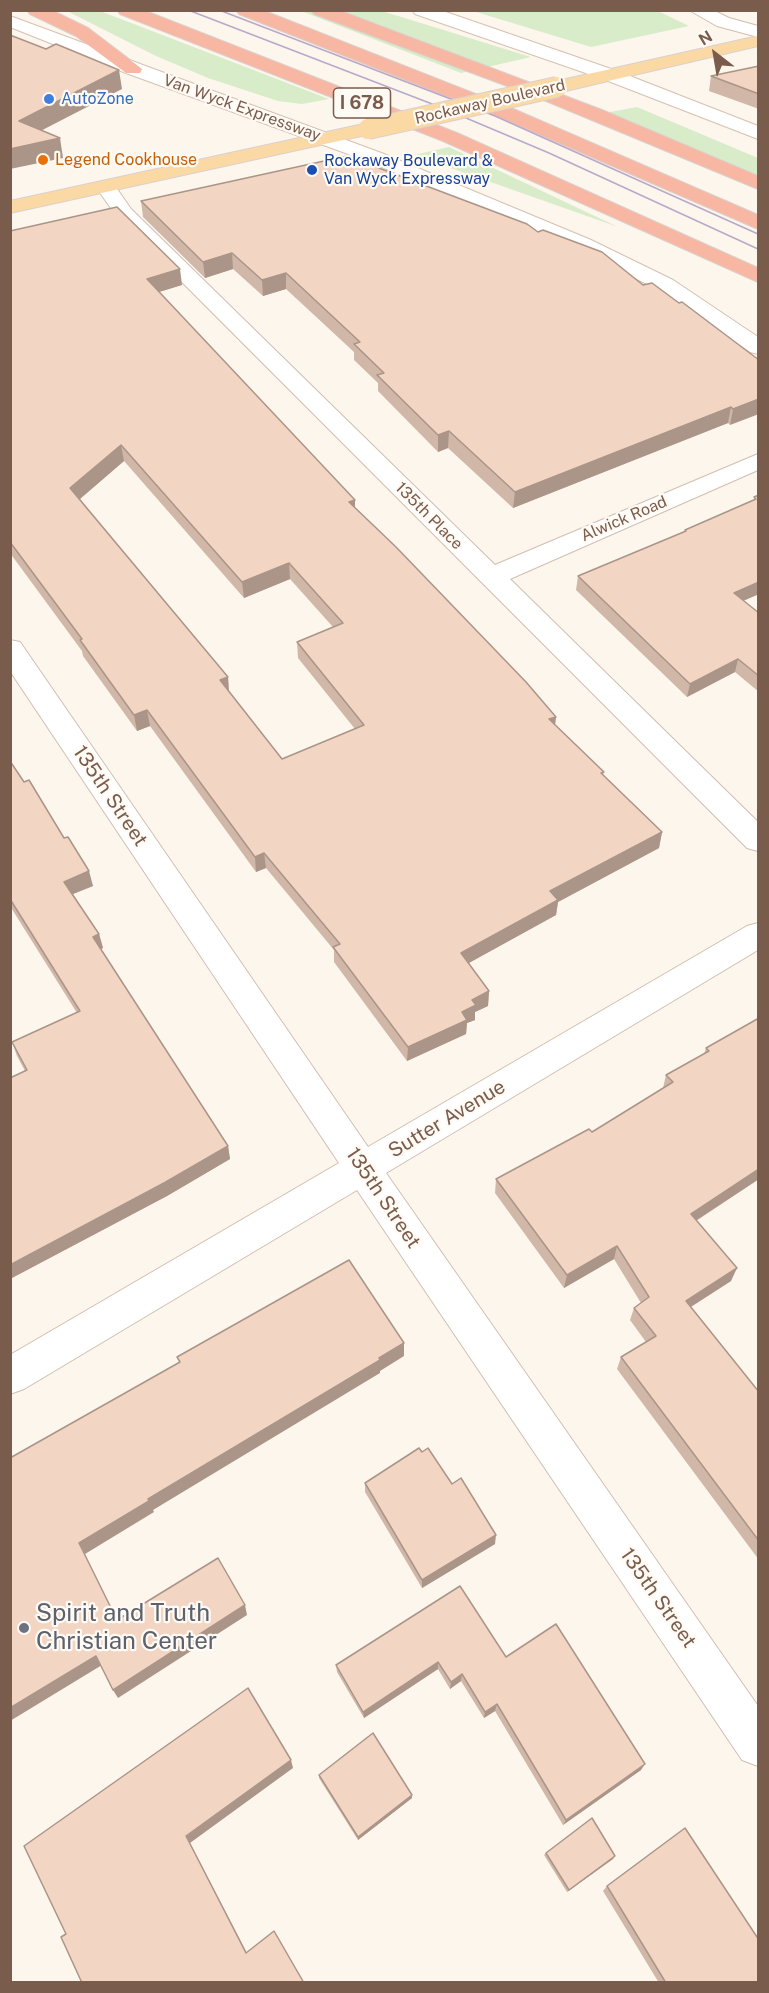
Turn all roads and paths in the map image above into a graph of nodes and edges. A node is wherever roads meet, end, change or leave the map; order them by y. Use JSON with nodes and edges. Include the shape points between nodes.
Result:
{"nodes":[{"id":1,"x":36,"y":10,"type":"edge"},
{"id":2,"x":126,"y":10,"type":"edge"},
{"id":3,"x":245,"y":10,"type":"edge"},
{"id":4,"x":291,"y":10,"type":"edge"},
{"id":5,"x":320,"y":10,"type":"edge"},
{"id":6,"x":420,"y":10,"type":"edge"},
{"id":7,"x":698,"y":10,"type":"edge"},
{"id":8,"x":10,"y":21,"type":"edge"},
{"id":9,"x":759,"y":32,"type":"edge"},
{"id":10,"x":759,"y":41,"type":"edge"},
{"id":11,"x":133,"y":69,"type":"junction"},
{"id":12,"x":610,"y":75,"type":"junction"},
{"id":13,"x":759,"y":133,"type":"edge"},
{"id":14,"x":325,"y":138,"type":"junction"},
{"id":15,"x":759,"y":183,"type":"edge"},
{"id":16,"x":106,"y":187,"type":"junction"},
{"id":17,"x":759,"y":201,"type":"edge"},
{"id":18,"x":10,"y":207,"type":"edge"},
{"id":19,"x":759,"y":223,"type":"edge"},
{"id":20,"x":666,"y":236,"type":"junction"},
{"id":21,"x":759,"y":276,"type":"edge"},
{"id":22,"x":759,"y":290,"type":"edge"},
{"id":23,"x":759,"y":347,"type":"edge"},
{"id":24,"x":759,"y":461,"type":"edge"},
{"id":25,"x":490,"y":577,"type":"junction"},
{"id":26,"x":10,"y":649,"type":"edge"},
{"id":27,"x":759,"y":840,"type":"edge"},
{"id":28,"x":759,"y":935,"type":"edge"},
{"id":29,"x":363,"y":1169,"type":"junction"},
{"id":30,"x":10,"y":1376,"type":"edge"},
{"id":31,"x":759,"y":1744,"type":"edge"}],
"edges":[{"from":1,"to":11,"type":"highway","via":[[82,32]]},
{"from":2,"to":20,"type":"highway","number":"I 678","via":[[450,137]]},
{"from":3,"to":19,"type":"highway","number":"I 678","via":[[516,117]]},
{"from":4,"to":17,"type":"highway","via":[[610,135]]},
{"from":5,"to":15,"type":"highway","via":[[542,92]]},
{"from":6,"to":12,"type":"street"},
{"from":7,"to":9,"type":"street"},
{"from":8,"to":11,"type":"street","name":"Van Wyck Expressway"},
{"from":10,"to":12,"type":"main road","name":"Rockaway Boulevard"},
{"from":11,"to":14,"type":"street","name":"Van Wyck Expressway"},
{"from":12,"to":13,"type":"street"},
{"from":12,"to":14,"type":"main road","name":"Rockaway Boulevard","bridge":true},
{"from":14,"to":16,"type":"main road","name":"Rockaway Boulevard"},
{"from":14,"to":23,"type":"street","name":"Van Wyck Expressway","via":[[609,256],[683,295]]},
{"from":16,"to":18,"type":"main road","name":"Rockaway Boulevard"},
{"from":16,"to":25,"type":"street","name":"135th Place","via":[[124,213]]},
{"from":20,"to":21,"type":"highway","number":"I 678"},
{"from":20,"to":22,"type":"highway"},
{"from":24,"to":25,"type":"street","name":"Alwick Road"},
{"from":25,"to":27,"type":"street","name":"135th Place"},
{"from":26,"to":29,"type":"street","name":"135th Street"},
{"from":28,"to":29,"type":"street","name":"Sutter Avenue"},
{"from":29,"to":30,"type":"street","name":"Sutter Avenue"},
{"from":29,"to":31,"type":"street","name":"135th Street"}]}
